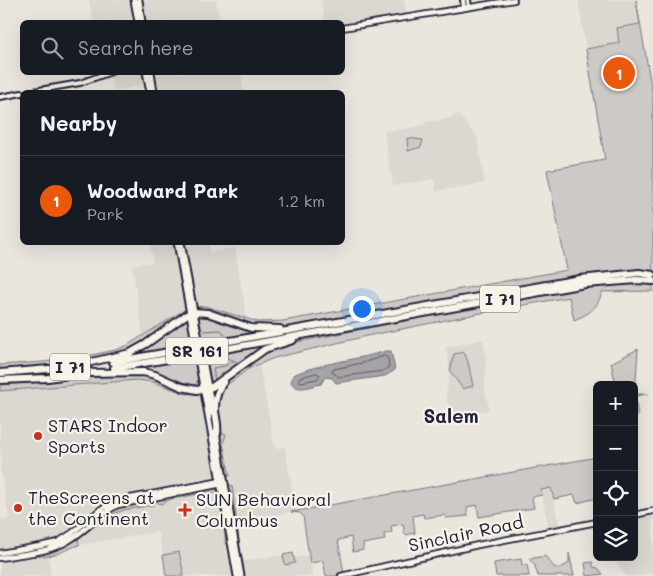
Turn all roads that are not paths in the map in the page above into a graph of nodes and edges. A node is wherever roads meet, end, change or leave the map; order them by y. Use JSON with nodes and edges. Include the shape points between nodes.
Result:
{"nodes":[{"id":1,"x":134,"y":0,"type":"edge"},
{"id":2,"x":138,"y":0,"type":"edge"},
{"id":3,"x":463,"y":0,"type":"edge"},
{"id":4,"x":468,"y":0,"type":"edge"},
{"id":5,"x":514,"y":0,"type":"edge"},
{"id":6,"x":467,"y":8,"type":"junction"},
{"id":7,"x":138,"y":20,"type":"edge"},
{"id":8,"x":142,"y":20,"type":"edge"},
{"id":9,"x":345,"y":28,"type":"edge"},
{"id":10,"x":102,"y":75,"type":"edge"},
{"id":11,"x":147,"y":75,"type":"edge"},
{"id":12,"x":151,"y":75,"type":"edge"},
{"id":13,"x":40,"y":90,"type":"edge"},
{"id":14,"x":150,"y":90,"type":"edge"},
{"id":15,"x":154,"y":90,"type":"edge"},
{"id":16,"x":20,"y":94,"type":"edge"},
{"id":17,"x":0,"y":98,"type":"edge"},
{"id":18,"x":177,"y":245,"type":"edge"},
{"id":19,"x":181,"y":245,"type":"edge"},
{"id":20,"x":653,"y":275,"type":"edge"},
{"id":21,"x":653,"y":281,"type":"edge"},
{"id":22,"x":192,"y":313,"type":"junction"},
{"id":23,"x":302,"y":328,"type":"junction"},
{"id":24,"x":348,"y":328,"type":"junction"},
{"id":25,"x":207,"y":349,"type":"junction"},
{"id":26,"x":191,"y":352,"type":"junction"},
{"id":27,"x":70,"y":368,"type":"junction"},
{"id":28,"x":87,"y":373,"type":"junction"},
{"id":29,"x":0,"y":374,"type":"edge"},
{"id":30,"x":229,"y":375,"type":"junction"},
{"id":31,"x":0,"y":380,"type":"edge"},
{"id":32,"x":206,"y":389,"type":"junction"},
{"id":33,"x":217,"y":434,"type":"junction"},
{"id":34,"x":222,"y":483,"type":"junction"},
{"id":35,"x":653,"y":511,"type":"edge"},
{"id":36,"x":638,"y":514,"type":"edge"},
{"id":37,"x":593,"y":523,"type":"edge"},
{"id":38,"x":0,"y":553,"type":"edge"},
{"id":39,"x":0,"y":558,"type":"edge"},
{"id":40,"x":237,"y":576,"type":"edge"},
{"id":41,"x":241,"y":576,"type":"edge"},
{"id":42,"x":342,"y":576,"type":"edge"}],
"edges":[{"from":1,"to":7,"type":"main road"},
{"from":2,"to":8,"type":"main road"},
{"from":3,"to":6,"type":"street"},
{"from":4,"to":6,"type":"street"},
{"from":5,"to":6,"type":"main road"},
{"from":6,"to":9,"type":"main road"},
{"from":10,"to":13,"type":"street","via":[[80,83]]},
{"from":11,"to":14,"type":"main road"},
{"from":12,"to":15,"type":"main road"},
{"from":16,"to":17,"type":"street"},
{"from":18,"to":22,"type":"main road","number":"SR 161"},
{"from":19,"to":22,"type":"main road","number":"SR 161"},
{"from":20,"to":23,"type":"highway","number":"I 71","via":[[580,279]]},
{"from":21,"to":24,"type":"highway","number":"I 71","via":[[585,284]]},
{"from":22,"to":23,"type":"highway","via":[[208,313],[251,328]]},
{"from":22,"to":27,"type":"highway","via":[[130,353]]},
{"from":22,"to":32,"type":"main road","number":"SR 161"},
{"from":23,"to":25,"type":"highway","number":"I 71"},
{"from":24,"to":25,"type":"highway","number":"I 71"},
{"from":24,"to":30,"type":"highway","via":[[270,346]]},
{"from":25,"to":26,"type":"highway","number":"I 71","bridge":true},
{"from":26,"to":27,"type":"highway","number":"I 71"},
{"from":26,"to":28,"type":"highway","number":"I 71"},
{"from":27,"to":29,"type":"highway","number":"I 71"},
{"from":28,"to":31,"type":"highway","number":"I 71"},
{"from":28,"to":32,"type":"highway","via":[[143,372],[191,390]]},
{"from":30,"to":32,"type":"highway"},
{"from":30,"to":33,"type":"highway","via":[[219,388],[215,401]]},
{"from":32,"to":33,"type":"main road","number":"SR 161"},
{"from":32,"to":34,"type":"main road","number":"SR 161"},
{"from":33,"to":34,"type":"main road","number":"SR 161"},
{"from":34,"to":38,"type":"main road","via":[[118,501],[101,509],[58,542]]},
{"from":34,"to":39,"type":"main road","via":[[118,505],[62,544]]},
{"from":34,"to":40,"type":"main road","number":"SR 161"},
{"from":34,"to":41,"type":"main road","number":"SR 161"},
{"from":35,"to":36,"type":"main road"},
{"from":37,"to":42,"type":"main road","name":"Sinclair Road"}]}
